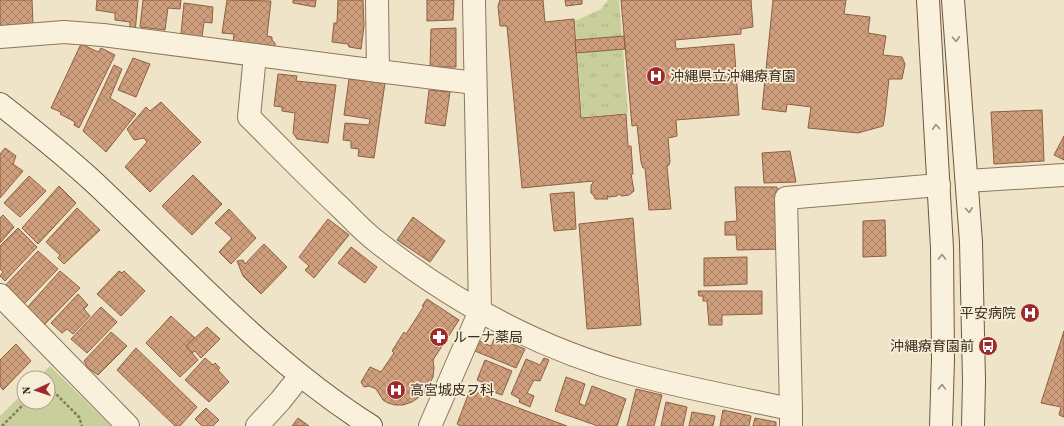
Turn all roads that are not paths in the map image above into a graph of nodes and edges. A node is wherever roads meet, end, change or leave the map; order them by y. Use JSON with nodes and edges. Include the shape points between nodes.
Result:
{"nodes":[{"id":1,"x":377,"y":0,"type":"edge"},
{"id":2,"x":474,"y":0,"type":"edge"},
{"id":3,"x":928,"y":0,"type":"edge"},
{"id":4,"x":954,"y":0,"type":"edge"},
{"id":5,"x":0,"y":36,"type":"edge"},
{"id":6,"x":255,"y":55,"type":"junction"},
{"id":7,"x":378,"y":70,"type":"junction"},
{"id":8,"x":475,"y":83,"type":"junction"},
{"id":9,"x":0,"y":104,"type":"edge"},
{"id":10,"x":1064,"y":175,"type":"edge"},
{"id":11,"x":966,"y":181,"type":"junction"},
{"id":12,"x":939,"y":185,"type":"junction"},
{"id":13,"x":0,"y":295,"type":"edge"},
{"id":14,"x":480,"y":311,"type":"junction"},
{"id":15,"x":300,"y":376,"type":"junction"},
{"id":16,"x":791,"y":418,"type":"edge"},
{"id":17,"x":128,"y":426,"type":"edge"},
{"id":18,"x":257,"y":426,"type":"edge"},
{"id":19,"x":371,"y":426,"type":"edge"},
{"id":20,"x":430,"y":426,"type":"edge"},
{"id":21,"x":941,"y":426,"type":"edge"},
{"id":22,"x":973,"y":426,"type":"edge"}],
"edges":[{"from":1,"to":7,"type":"street"},
{"from":2,"to":8,"type":"street"},
{"from":12,"to":3,"type":"street","one_way":true},
{"from":4,"to":11,"type":"street","one_way":true},
{"from":5,"to":6,"type":"street","via":[[64,32]]},
{"from":6,"to":7,"type":"street"},
{"from":6,"to":14,"type":"street","via":[[249,117],[374,240],[421,275]]},
{"from":7,"to":8,"type":"street"},
{"from":8,"to":14,"type":"street"},
{"from":9,"to":15,"type":"street","via":[[97,186],[241,325]]},
{"from":10,"to":11,"type":"street"},
{"from":11,"to":22,"type":"street","one_way":true,"via":[[971,242]]},
{"from":12,"to":16,"type":"street","via":[[786,198]]},
{"from":21,"to":12,"type":"street","one_way":true,"via":[[943,312]]},
{"from":13,"to":17,"type":"street"},
{"from":14,"to":16,"type":"street","via":[[528,336],[578,356],[632,374],[699,390]]},
{"from":14,"to":20,"type":"street"},
{"from":15,"to":18,"type":"street"},
{"from":15,"to":19,"type":"street"}]}
